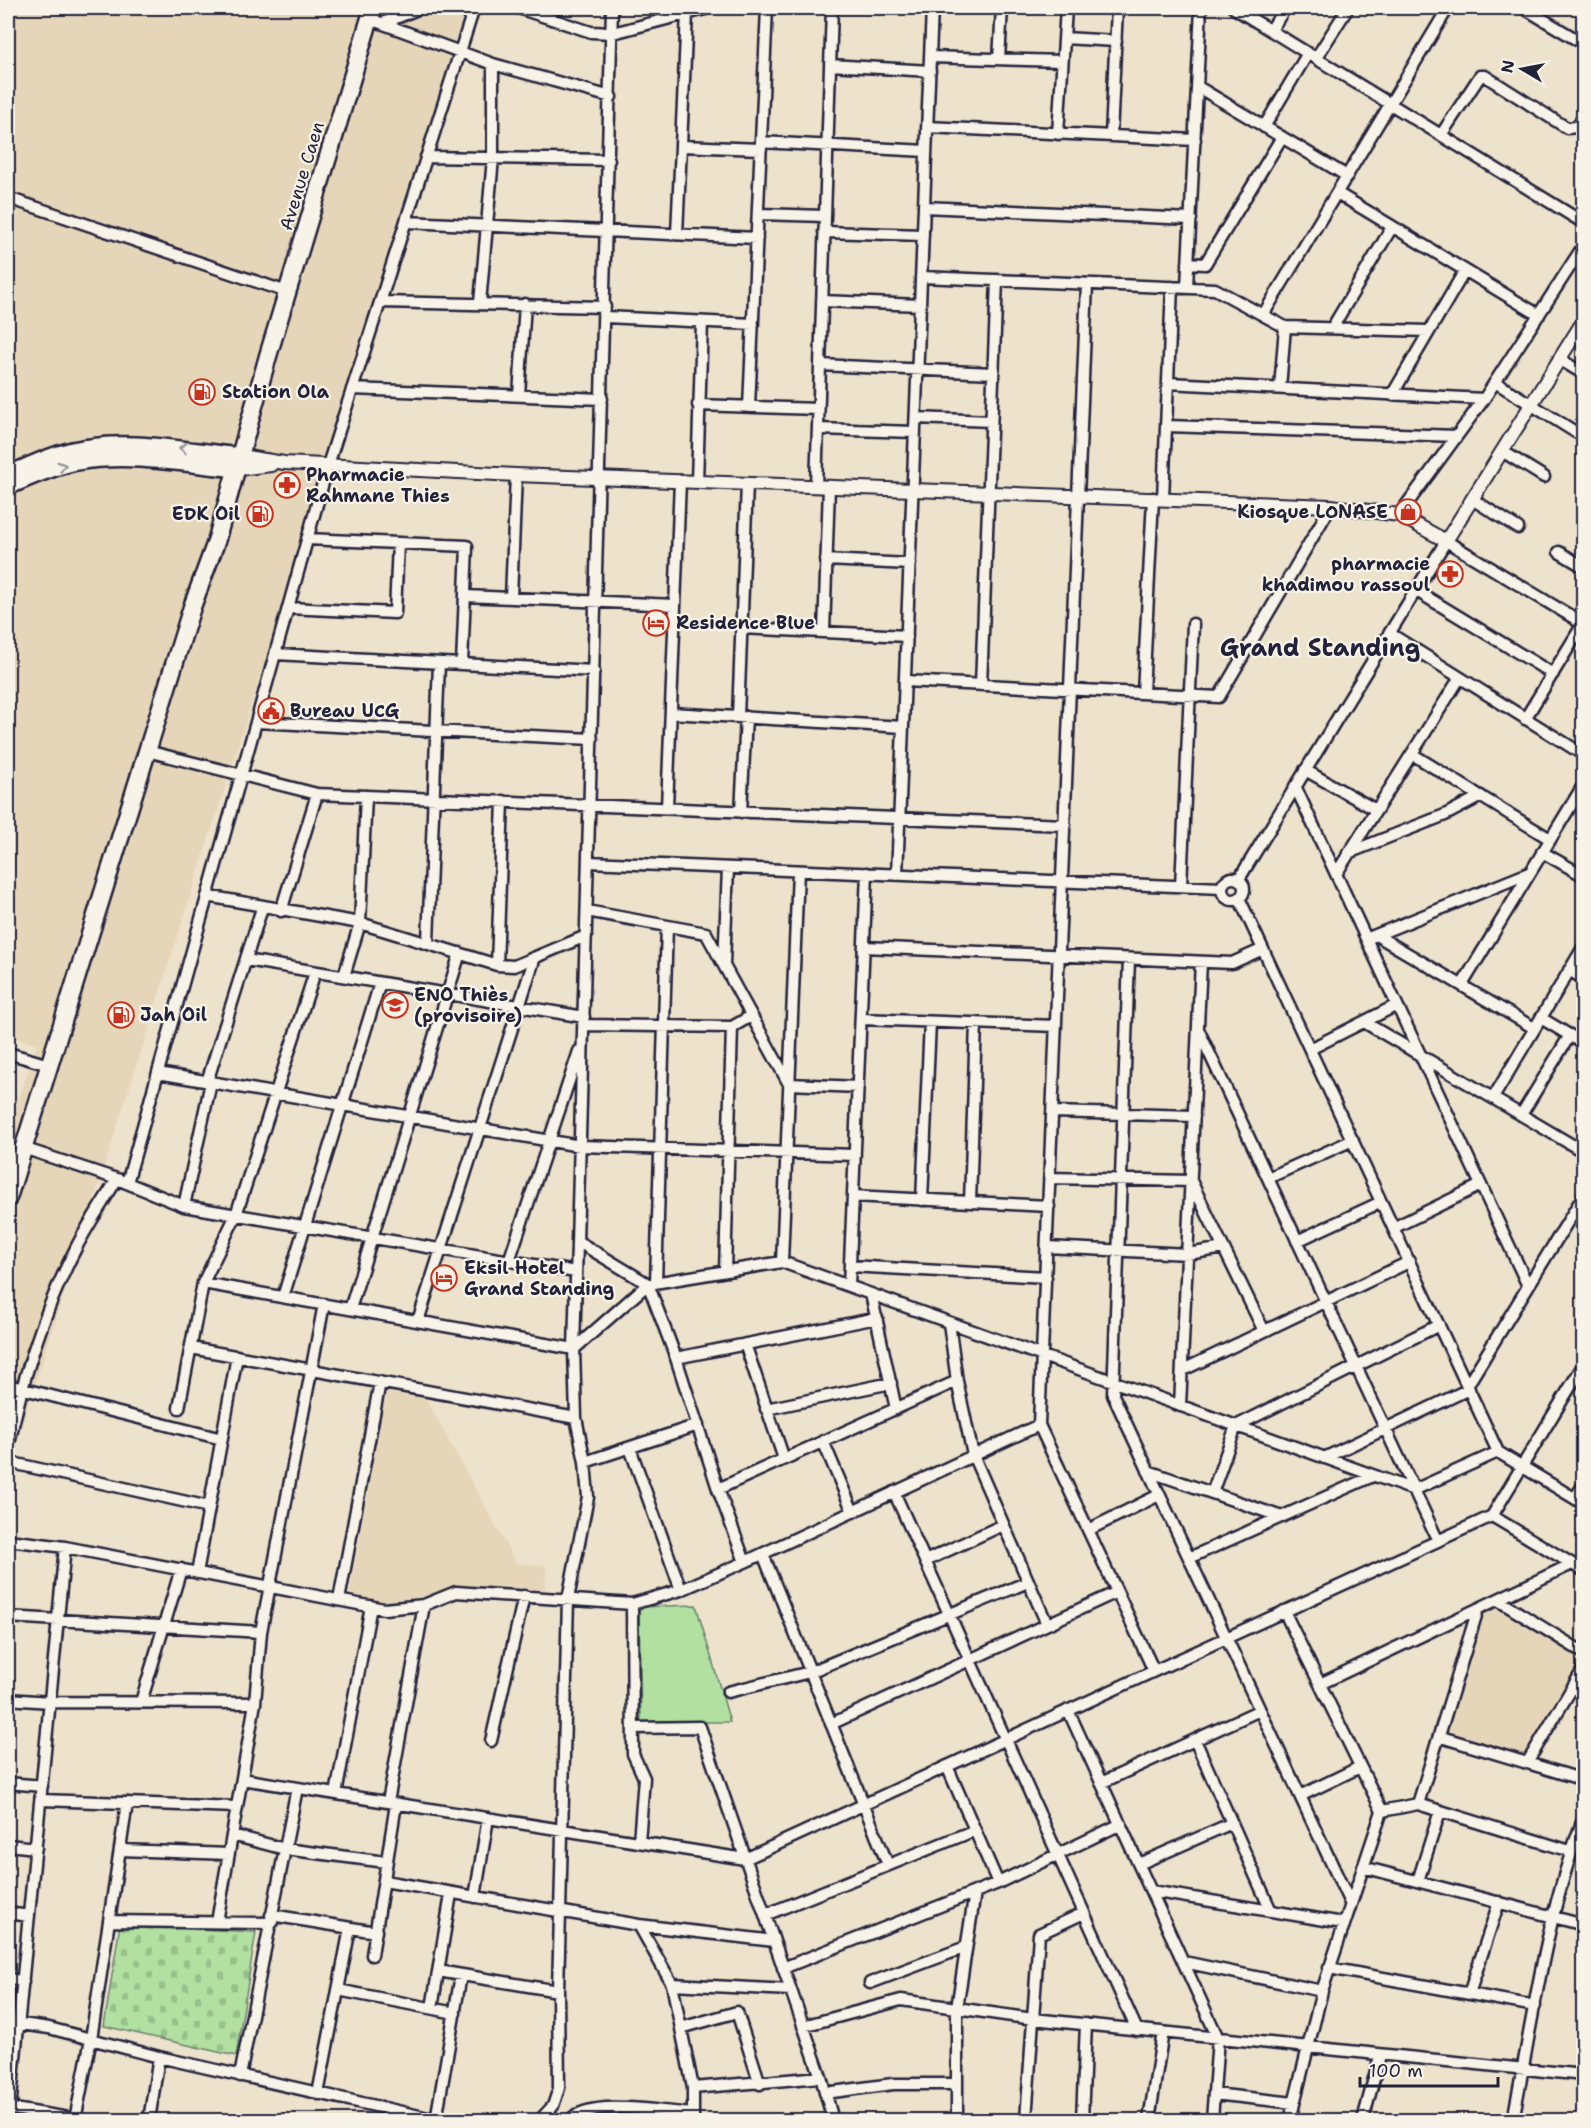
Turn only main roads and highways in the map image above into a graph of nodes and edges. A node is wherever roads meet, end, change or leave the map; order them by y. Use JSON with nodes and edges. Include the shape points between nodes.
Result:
{"nodes":[{"id":1,"x":375,"y":16,"type":"edge"},
{"id":2,"x":235,"y":462,"type":"junction"},
{"id":3,"x":8,"y":475,"type":"edge"},
{"id":4,"x":8,"y":487,"type":"edge"},
{"id":5,"x":9,"y":1188,"type":"edge"}],
"edges":[{"from":1,"to":2,"type":"highway","name":"Avenue Caen"},
{"from":2,"to":3,"type":"main road","one_way":true,"via":[[187,448],[110,446],[44,458]]},
{"from":4,"to":2,"type":"main road","one_way":true,"via":[[76,463],[147,458]]},
{"from":2,"to":5,"type":"highway","name":"Avenue Caen","via":[[207,539],[192,607]]}]}
